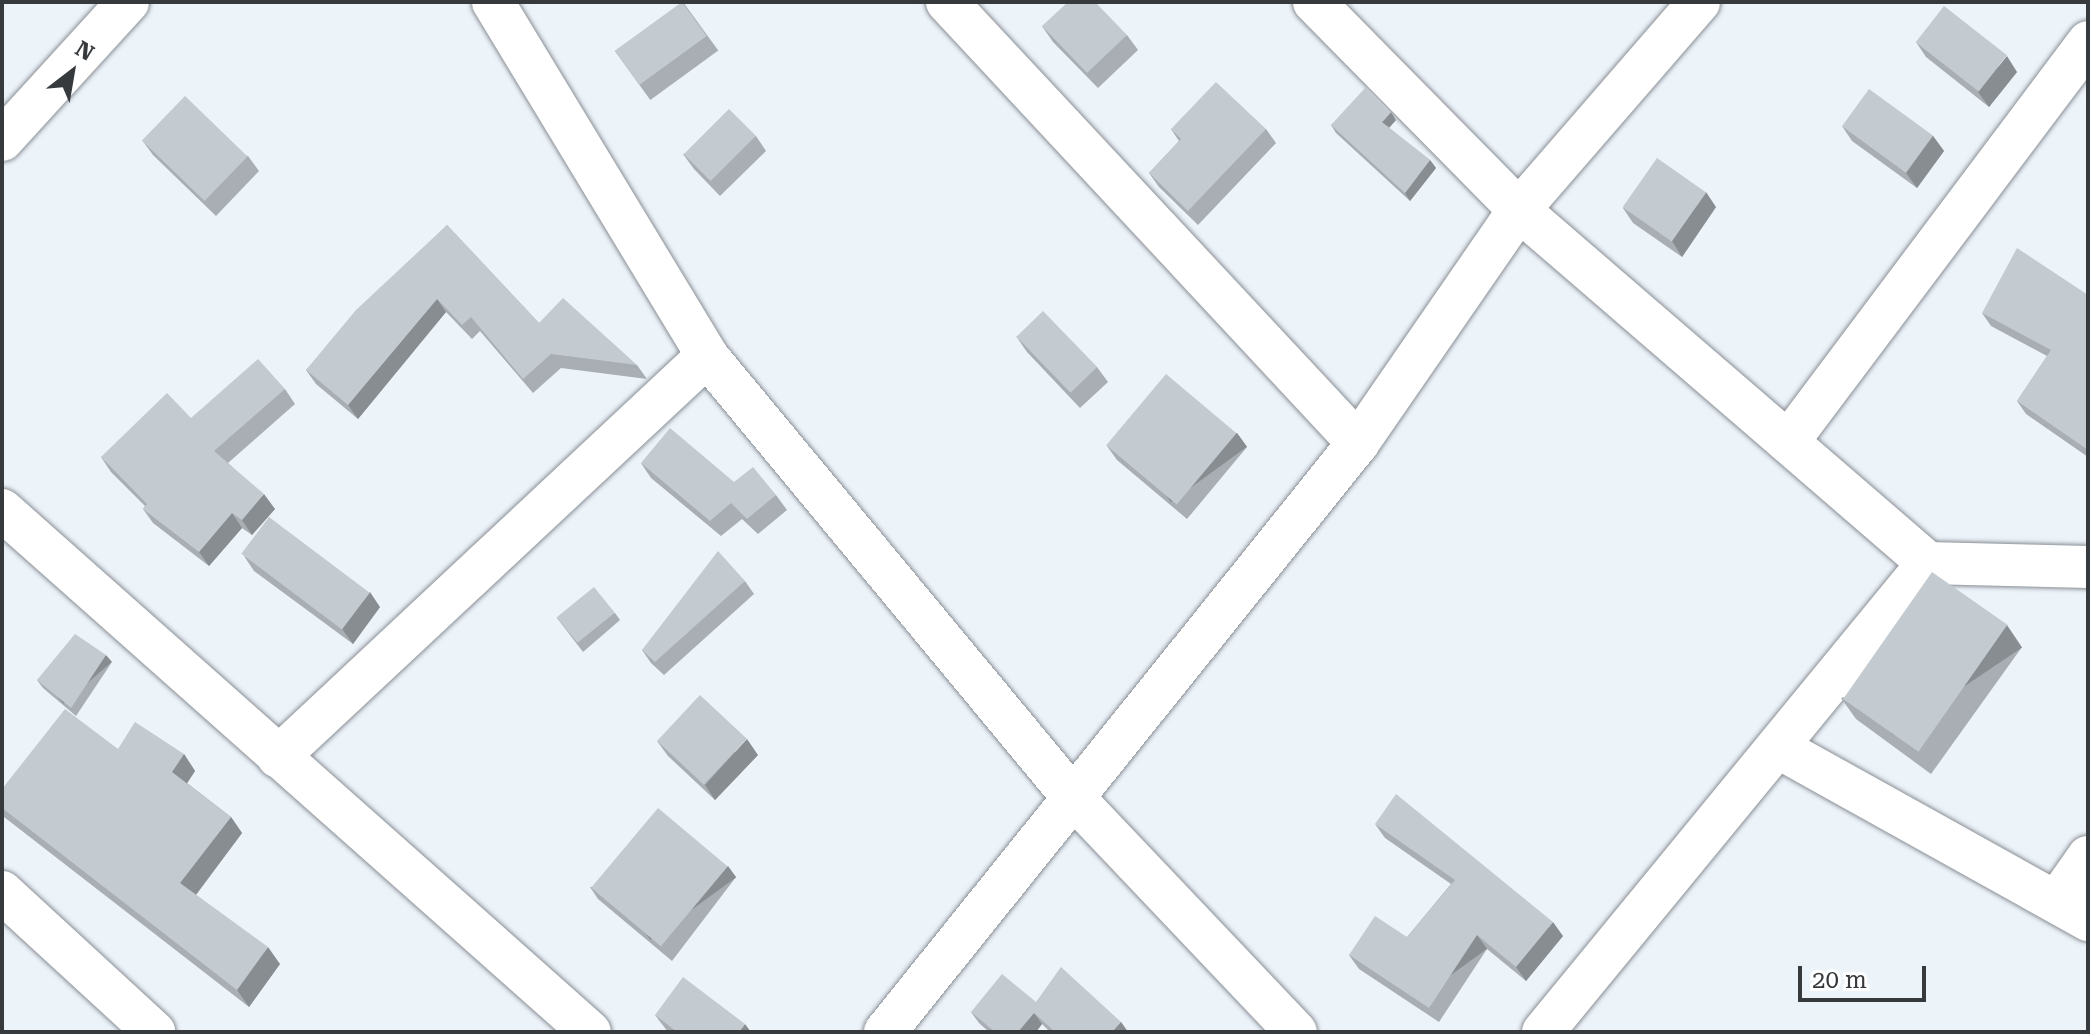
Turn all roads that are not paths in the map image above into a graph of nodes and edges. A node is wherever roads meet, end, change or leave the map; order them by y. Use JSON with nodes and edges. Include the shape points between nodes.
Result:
{"nodes":[{"id":1,"x":947,"y":2,"type":"edge"},
{"id":2,"x":1314,"y":2,"type":"edge"},
{"id":3,"x":1699,"y":2,"type":"edge"},
{"id":4,"x":114,"y":7,"type":"edge"},
{"id":5,"x":505,"y":7,"type":"edge"},
{"id":6,"x":2088,"y":42,"type":"edge"},
{"id":7,"x":2,"y":140,"type":"edge"},
{"id":8,"x":1519,"y":210,"type":"junction"},
{"id":9,"x":707,"y":356,"type":"junction"},
{"id":10,"x":1788,"y":442,"type":"junction"},
{"id":11,"x":1358,"y":443,"type":"junction"},
{"id":12,"x":2,"y":510,"type":"edge"},
{"id":13,"x":1928,"y":563,"type":"junction"},
{"id":14,"x":2088,"y":567,"type":"edge"},
{"id":15,"x":1779,"y":748,"type":"junction"},
{"id":16,"x":278,"y":757,"type":"junction"},
{"id":17,"x":1070,"y":794,"type":"junction"},
{"id":18,"x":2088,"y":857,"type":"edge"},
{"id":19,"x":2,"y":892,"type":"edge"},
{"id":20,"x":2072,"y":911,"type":"edge"},
{"id":21,"x":154,"y":1032,"type":"edge"},
{"id":22,"x":590,"y":1032,"type":"edge"},
{"id":23,"x":885,"y":1032,"type":"edge"},
{"id":24,"x":1296,"y":1032,"type":"edge"},
{"id":25,"x":1543,"y":1032,"type":"edge"}],
"edges":[{"from":1,"to":11,"type":"street"},
{"from":2,"to":8,"type":"street"},
{"from":3,"to":8,"type":"street"},
{"from":4,"to":7,"type":"street"},
{"from":5,"to":9,"type":"street"},
{"from":6,"to":10,"type":"street"},
{"from":8,"to":10,"type":"street"},
{"from":8,"to":11,"type":"street"},
{"from":9,"to":16,"type":"street"},
{"from":9,"to":17,"type":"street"},
{"from":10,"to":13,"type":"street"},
{"from":11,"to":17,"type":"street"},
{"from":12,"to":16,"type":"street"},
{"from":13,"to":14,"type":"street"},
{"from":13,"to":15,"type":"street"},
{"from":15,"to":20,"type":"street"},
{"from":15,"to":25,"type":"street"},
{"from":16,"to":22,"type":"street"},
{"from":17,"to":23,"type":"street"},
{"from":17,"to":24,"type":"street"},
{"from":18,"to":20,"type":"street"},
{"from":19,"to":21,"type":"street"}]}
